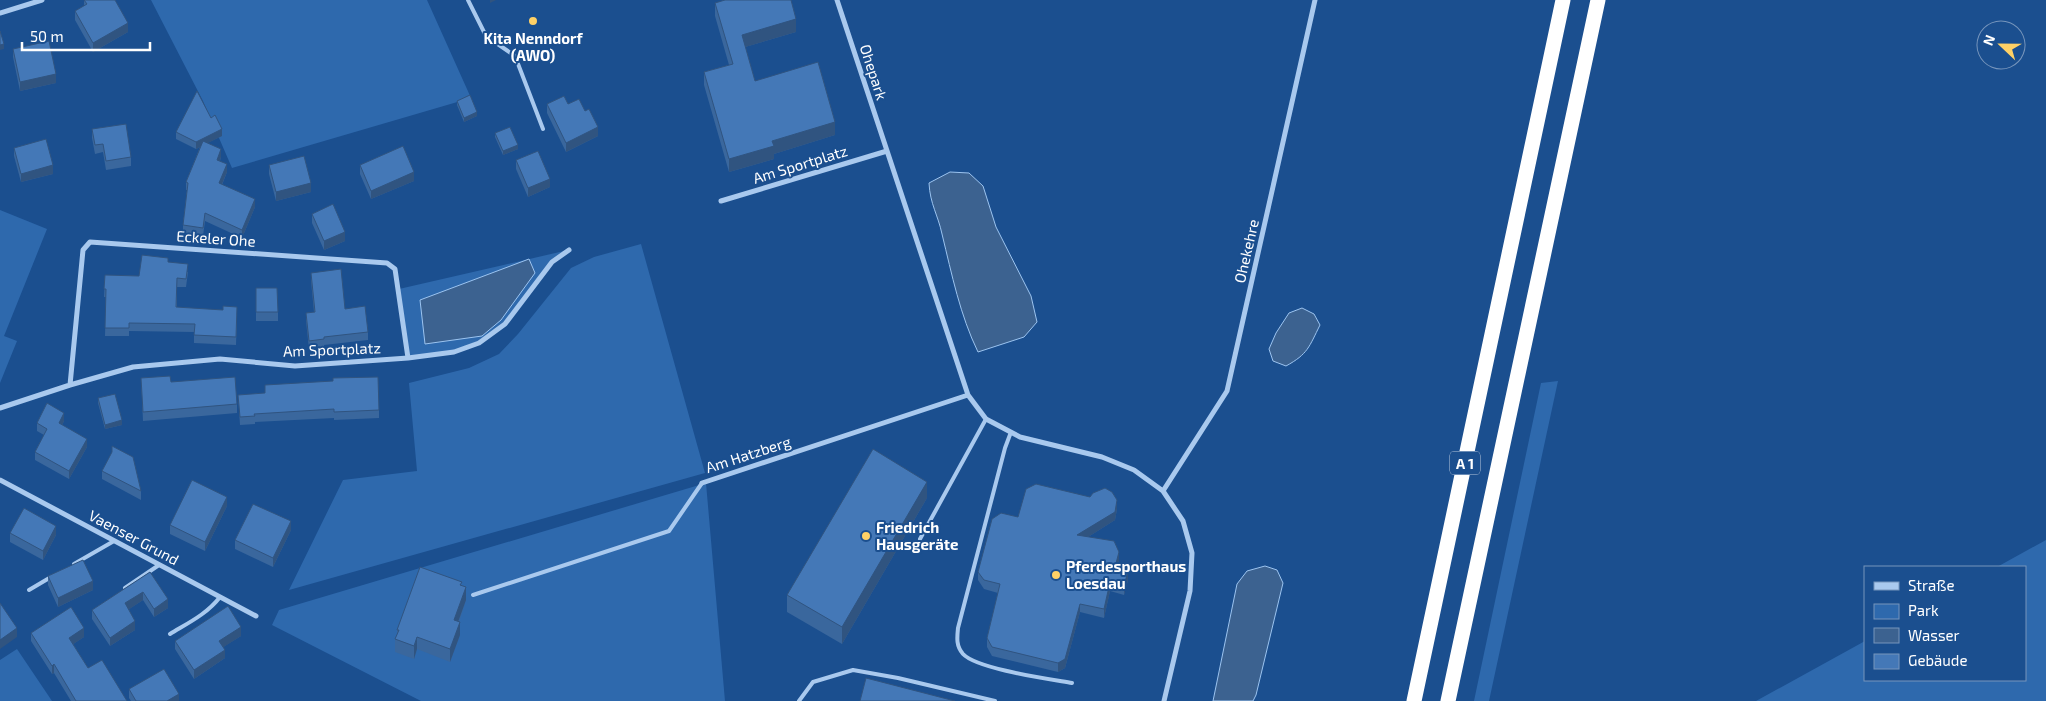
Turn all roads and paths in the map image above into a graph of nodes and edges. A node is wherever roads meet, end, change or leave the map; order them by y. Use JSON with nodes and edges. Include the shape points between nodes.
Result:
{"nodes":[{"id":1,"x":42,"y":0,"type":"edge"},
{"id":2,"x":468,"y":0,"type":"edge"},
{"id":3,"x":837,"y":0,"type":"edge"},
{"id":4,"x":1315,"y":0,"type":"edge"},
{"id":5,"x":1563,"y":0,"type":"edge"},
{"id":6,"x":1598,"y":0,"type":"edge"},
{"id":7,"x":0,"y":13,"type":"edge"},
{"id":8,"x":543,"y":130,"type":"dead end"},
{"id":9,"x":887,"y":151,"type":"junction"},
{"id":10,"x":721,"y":201,"type":"dead end"},
{"id":11,"x":569,"y":250,"type":"dead end"},
{"id":12,"x":408,"y":358,"type":"junction"},
{"id":13,"x":70,"y":385,"type":"junction"},
{"id":14,"x":968,"y":395,"type":"junction"},
{"id":15,"x":0,"y":408,"type":"edge"},
{"id":16,"x":986,"y":419,"type":"junction"},
{"id":17,"x":1011,"y":432,"type":"junction"},
{"id":18,"x":0,"y":480,"type":"edge"},
{"id":19,"x":702,"y":482,"type":"joint"},
{"id":20,"x":1163,"y":491,"type":"junction"},
{"id":21,"x":920,"y":539,"type":"dead end"},
{"id":22,"x":114,"y":541,"type":"junction"},
{"id":23,"x":159,"y":565,"type":"junction"},
{"id":24,"x":71,"y":566,"type":"edge"},
{"id":25,"x":54,"y":575,"type":"edge"},
{"id":26,"x":29,"y":590,"type":"dead end"},
{"id":27,"x":122,"y":590,"type":"edge"},
{"id":28,"x":472,"y":595,"type":"dead end"},
{"id":29,"x":220,"y":597,"type":"junction"},
{"id":30,"x":256,"y":616,"type":"dead end"},
{"id":31,"x":170,"y":634,"type":"dead end"},
{"id":32,"x":1072,"y":683,"type":"dead end"},
{"id":33,"x":799,"y":701,"type":"edge"},
{"id":34,"x":995,"y":701,"type":"edge"},
{"id":35,"x":1164,"y":701,"type":"edge"},
{"id":36,"x":1414,"y":701,"type":"edge"},
{"id":37,"x":1448,"y":701,"type":"edge"}],
"edges":[{"from":1,"to":7,"type":"street"},
{"from":2,"to":8,"type":"lane","via":[[486,36],[515,56]]},
{"from":3,"to":9,"type":"street","name":"Ohepark"},
{"from":4,"to":20,"type":"street","name":"Ohekehre","via":[[1227,391]]},
{"from":5,"to":36,"type":"highway","number":"A 1"},
{"from":6,"to":37,"type":"highway","number":"A 1"},
{"from":9,"to":10,"type":"street","name":"Am Sportplatz"},
{"from":9,"to":14,"type":"street"},
{"from":11,"to":12,"type":"street","name":"Am Sportplatz","via":[[552,262],[505,324],[479,343],[454,352]]},
{"from":12,"to":13,"type":"street","name":"Am Sportplatz","via":[[295,366],[220,359],[133,367]]},
{"from":12,"to":13,"type":"street","name":"Eckeler Ohe","via":[[395,269],[388,263],[90,242],[83,250]]},
{"from":13,"to":15,"type":"street","name":"Am Sportplatz"},
{"from":14,"to":16,"type":"street"},
{"from":14,"to":19,"type":"street","name":"Am Hatzberg"},
{"from":16,"to":17,"type":"street"},
{"from":16,"to":21,"type":"lane"},
{"from":17,"to":20,"type":"street","via":[[1102,457],[1134,470]]},
{"from":17,"to":32,"type":"lane","via":[[958,628],[957,643],[962,653],[981,664]]},
{"from":18,"to":22,"type":"street","name":"Vaenser Grund"},
{"from":19,"to":28,"type":"lane","name":"Am Hatzberg","via":[[670,531]]},
{"from":20,"to":35,"type":"street","via":[[1183,521],[1192,553],[1190,590]]},
{"from":22,"to":23,"type":"street","name":"Vaenser Grund"},
{"from":22,"to":24,"type":"lane"},
{"from":23,"to":27,"type":"lane"},
{"from":23,"to":29,"type":"street","name":"Vaenser Grund"},
{"from":25,"to":26,"type":"lane"},
{"from":29,"to":30,"type":"street","name":"Vaenser Grund"},
{"from":29,"to":31,"type":"lane","via":[[197,618]]},
{"from":33,"to":34,"type":"lane","via":[[813,682],[853,670]]}]}
